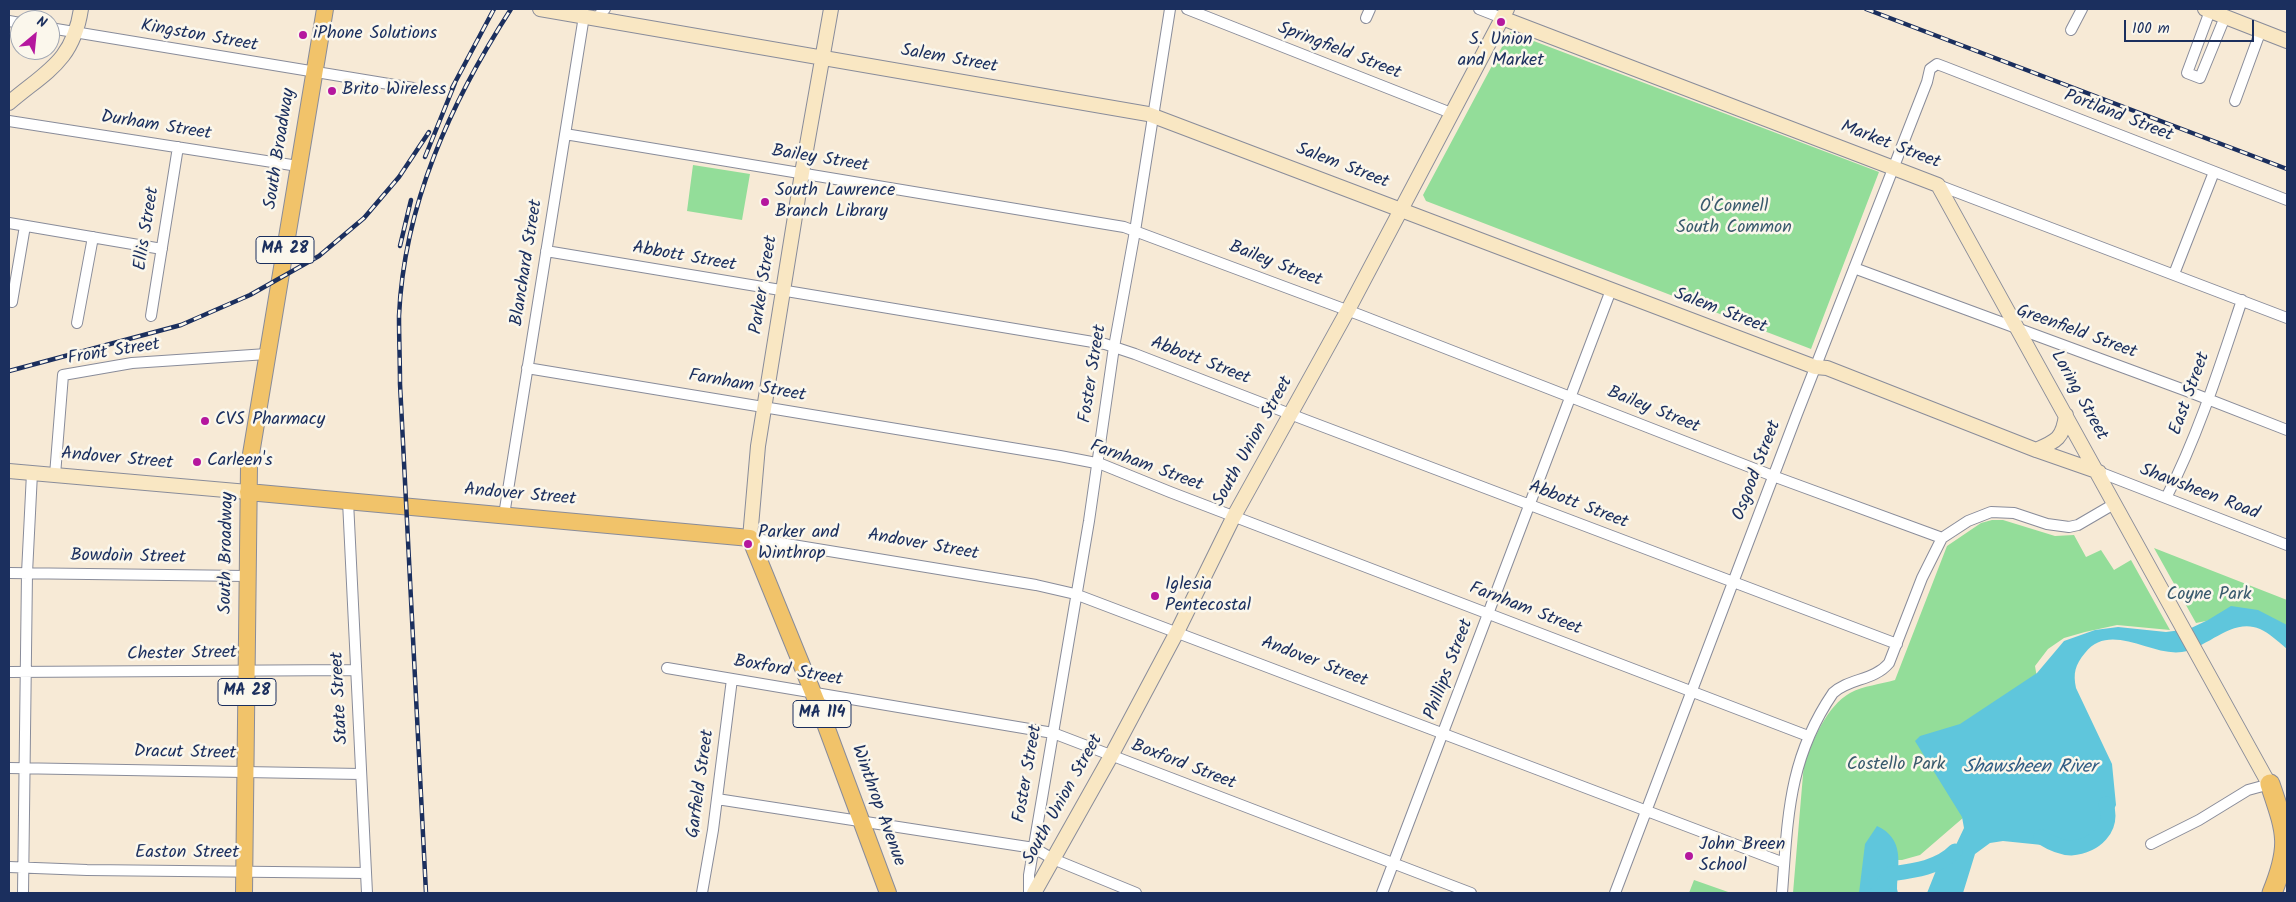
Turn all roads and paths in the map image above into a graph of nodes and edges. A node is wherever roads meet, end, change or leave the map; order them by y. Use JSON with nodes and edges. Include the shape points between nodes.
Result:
{"nodes":[{"id":1,"x":81,"y":9,"type":"edge"},
{"id":2,"x":325,"y":9,"type":"edge"},
{"id":3,"x":540,"y":9,"type":"edge"},
{"id":4,"x":831,"y":9,"type":"edge"},
{"id":5,"x":1170,"y":9,"type":"edge"},
{"id":6,"x":1187,"y":9,"type":"edge"},
{"id":7,"x":1479,"y":9,"type":"edge"},
{"id":8,"x":2082,"y":9,"type":"edge"},
{"id":9,"x":2208,"y":10,"type":"edge"},
{"id":10,"x":1504,"y":13,"type":"edge"},
{"id":11,"x":591,"y":15,"type":"edge"},
{"id":12,"x":2225,"y":17,"type":"junction"},
{"id":13,"x":60,"y":30,"type":"edge"},
{"id":14,"x":2072,"y":30,"type":"dead end"},
{"id":15,"x":2262,"y":30,"type":"junction"},
{"id":16,"x":75,"y":32,"type":"junction"},
{"id":17,"x":2287,"y":41,"type":"edge"},
{"id":18,"x":822,"y":57,"type":"junction"},
{"id":19,"x":1937,"y":64,"type":"joint"},
{"id":20,"x":314,"y":73,"type":"junction"},
{"id":21,"x":413,"y":88,"type":"dead end"},
{"id":22,"x":2235,"y":101,"type":"dead end"},
{"id":23,"x":9,"y":103,"type":"edge"},
{"id":24,"x":1452,"y":113,"type":"junction"},
{"id":25,"x":1153,"y":116,"type":"junction"},
{"id":26,"x":9,"y":121,"type":"edge"},
{"id":27,"x":565,"y":134,"type":"junction"},
{"id":28,"x":178,"y":147,"type":"junction"},
{"id":29,"x":298,"y":166,"type":"junction"},
{"id":30,"x":1893,"y":168,"type":"junction"},
{"id":31,"x":2214,"y":172,"type":"junction"},
{"id":32,"x":802,"y":174,"type":"junction"},
{"id":33,"x":1938,"y":185,"type":"junction"},
{"id":34,"x":2287,"y":200,"type":"edge"},
{"id":35,"x":1401,"y":210,"type":"junction"},
{"id":36,"x":9,"y":223,"type":"edge"},
{"id":37,"x":25,"y":226,"type":"junction"},
{"id":38,"x":1136,"y":231,"type":"junction"},
{"id":39,"x":93,"y":237,"type":"junction"},
{"id":40,"x":162,"y":249,"type":"junction"},
{"id":41,"x":546,"y":251,"type":"junction"},
{"id":42,"x":1854,"y":268,"type":"junction"},
{"id":43,"x":2174,"y":274,"type":"junction"},
{"id":44,"x":1611,"y":290,"type":"junction"},
{"id":45,"x":783,"y":291,"type":"junction"},
{"id":46,"x":2242,"y":300,"type":"junction"},
{"id":47,"x":9,"y":301,"type":"edge"},
{"id":48,"x":1348,"y":310,"type":"junction"},
{"id":49,"x":151,"y":316,"type":"dead end"},
{"id":50,"x":2287,"y":318,"type":"edge"},
{"id":51,"x":77,"y":322,"type":"dead end"},
{"id":52,"x":2018,"y":329,"type":"junction"},
{"id":53,"x":1114,"y":347,"type":"junction"},
{"id":54,"x":267,"y":354,"type":"junction"},
{"id":55,"x":527,"y":368,"type":"junction"},
{"id":56,"x":1815,"y":368,"type":"junction"},
{"id":57,"x":1571,"y":396,"type":"junction"},
{"id":58,"x":2207,"y":399,"type":"junction"},
{"id":59,"x":764,"y":407,"type":"junction"},
{"id":60,"x":1292,"y":415,"type":"junction"},
{"id":61,"x":2066,"y":415,"type":"junction"},
{"id":62,"x":2287,"y":430,"type":"edge"},
{"id":63,"x":2036,"y":450,"type":"junction"},
{"id":64,"x":1097,"y":463,"type":"junction"},
{"id":65,"x":9,"y":471,"type":"edge"},
{"id":66,"x":2099,"y":472,"type":"junction"},
{"id":67,"x":32,"y":473,"type":"junction"},
{"id":68,"x":55,"y":475,"type":"junction"},
{"id":69,"x":1774,"y":476,"type":"junction"},
{"id":70,"x":248,"y":492,"type":"junction"},
{"id":71,"x":2166,"y":498,"type":"junction"},
{"id":72,"x":348,"y":501,"type":"junction"},
{"id":73,"x":2114,"y":504,"type":"junction"},
{"id":74,"x":1530,"y":505,"type":"junction"},
{"id":75,"x":504,"y":515,"type":"junction"},
{"id":76,"x":1234,"y":516,"type":"junction"},
{"id":77,"x":750,"y":538,"type":"junction"},
{"id":78,"x":1942,"y":538,"type":"junction"},
{"id":79,"x":2287,"y":544,"type":"edge"},
{"id":80,"x":9,"y":573,"type":"edge"},
{"id":81,"x":27,"y":573,"type":"junction"},
{"id":82,"x":247,"y":576,"type":"junction"},
{"id":83,"x":1733,"y":583,"type":"junction"},
{"id":84,"x":1075,"y":594,"type":"junction"},
{"id":85,"x":1488,"y":614,"type":"junction"},
{"id":86,"x":1176,"y":632,"type":"junction"},
{"id":87,"x":1896,"y":644,"type":"junction"},
{"id":88,"x":667,"y":668,"type":"dead end"},
{"id":89,"x":356,"y":670,"type":"junction"},
{"id":90,"x":247,"y":671,"type":"junction"},
{"id":91,"x":9,"y":672,"type":"edge"},
{"id":92,"x":26,"y":672,"type":"junction"},
{"id":93,"x":732,"y":679,"type":"junction"},
{"id":94,"x":813,"y":693,"type":"junction"},
{"id":95,"x":1692,"y":693,"type":"junction"},
{"id":96,"x":1053,"y":733,"type":"junction"},
{"id":97,"x":1443,"y":735,"type":"junction"},
{"id":98,"x":1808,"y":736,"type":"junction"},
{"id":99,"x":1111,"y":756,"type":"junction"},
{"id":100,"x":9,"y":768,"type":"edge"},
{"id":101,"x":24,"y":769,"type":"junction"},
{"id":102,"x":245,"y":771,"type":"junction"},
{"id":103,"x":361,"y":774,"type":"junction"},
{"id":104,"x":2270,"y":784,"type":"junction"},
{"id":105,"x":2287,"y":795,"type":"edge"},
{"id":106,"x":717,"y":799,"type":"junction"},
{"id":107,"x":1646,"y":812,"type":"junction"},
{"id":108,"x":2287,"y":817,"type":"edge"},
{"id":109,"x":862,"y":822,"type":"junction"},
{"id":110,"x":2151,"y":844,"type":"dead end"},
{"id":111,"x":1034,"y":848,"type":"junction"},
{"id":112,"x":1053,"y":860,"type":"junction"},
{"id":113,"x":1784,"y":863,"type":"junction"},
{"id":114,"x":1394,"y":864,"type":"junction"},
{"id":115,"x":9,"y":867,"type":"edge"},
{"id":116,"x":23,"y":868,"type":"junction"},
{"id":117,"x":244,"y":871,"type":"junction"},
{"id":118,"x":366,"y":873,"type":"junction"},
{"id":119,"x":2287,"y":878,"type":"edge"},
{"id":120,"x":2273,"y":892,"type":"edge"},
{"id":121,"x":23,"y":893,"type":"edge"},
{"id":122,"x":244,"y":893,"type":"edge"},
{"id":123,"x":367,"y":893,"type":"edge"},
{"id":124,"x":703,"y":893,"type":"edge"},
{"id":125,"x":888,"y":893,"type":"edge"},
{"id":126,"x":1029,"y":893,"type":"edge"},
{"id":127,"x":1034,"y":893,"type":"edge"},
{"id":128,"x":1136,"y":893,"type":"edge"},
{"id":129,"x":1382,"y":893,"type":"edge"},
{"id":130,"x":1471,"y":893,"type":"edge"},
{"id":131,"x":1615,"y":893,"type":"edge"},
{"id":132,"x":1782,"y":893,"type":"edge"}],
"edges":[{"from":1,"to":16,"type":"main road"},
{"from":2,"to":20,"type":"main road","name":"South Broadway","number":"MA 28"},
{"from":3,"to":11,"type":"main road","name":"Salem Street"},
{"from":4,"to":18,"type":"main road","name":"Parker Street","number":"MA 114"},
{"from":5,"to":25,"type":"street","name":"Foster Street"},
{"from":6,"to":24,"type":"street","name":"Springfield Street"},
{"from":7,"to":10,"type":"street","name":"Market Street"},
{"from":8,"to":14,"type":"street"},
{"from":9,"to":12,"type":"main road"},
{"from":9,"to":12,"type":"street","via":[[2187,73],[2200,78]]},
{"from":10,"to":24,"type":"main road","name":"South Union Street"},
{"from":10,"to":30,"type":"main road","name":"Market Street"},
{"from":11,"to":18,"type":"main road","name":"Salem Street"},
{"from":11,"to":27,"type":"street","name":"Blanchard Street"},
{"from":12,"to":15,"type":"main road"},
{"from":13,"to":16,"type":"street","name":"Kingston Street"},
{"from":15,"to":17,"type":"main road"},
{"from":15,"to":22,"type":"street"},
{"from":16,"to":20,"type":"street","name":"Kingston Street"},
{"from":16,"to":23,"type":"main road","via":[[59,63]]},
{"from":18,"to":25,"type":"main road","name":"Salem Street"},
{"from":18,"to":32,"type":"main road","name":"Parker Street","number":"MA 114"},
{"from":19,"to":30,"type":"street","name":"Osgood Street","via":[[1930,69]]},
{"from":19,"to":31,"type":"street","name":"Portland Street"},
{"from":20,"to":21,"type":"street","name":"Kingston Street"},
{"from":20,"to":29,"type":"main road","name":"South Broadway","number":"MA 28"},
{"from":24,"to":35,"type":"main road","name":"South Union Street"},
{"from":25,"to":35,"type":"main road","name":"Salem Street"},
{"from":25,"to":38,"type":"street","name":"Foster Street"},
{"from":26,"to":28,"type":"street","name":"Durham Street"},
{"from":27,"to":32,"type":"street","name":"Bailey Street"},
{"from":27,"to":41,"type":"street","name":"Blanchard Street"},
{"from":28,"to":29,"type":"street","name":"Durham Street"},
{"from":28,"to":40,"type":"street","name":"Ellis Street"},
{"from":29,"to":54,"type":"main road","name":"South Broadway","number":"MA 28"},
{"from":30,"to":33,"type":"main road","name":"Market Street"},
{"from":30,"to":42,"type":"street","name":"Osgood Street"},
{"from":31,"to":34,"type":"street","name":"Portland Street"},
{"from":31,"to":43,"type":"street"},
{"from":32,"to":38,"type":"street","name":"Bailey Street"},
{"from":32,"to":45,"type":"main road","name":"Parker Street","number":"MA 114"},
{"from":33,"to":43,"type":"street","name":"Market Street"},
{"from":33,"to":52,"type":"main road","name":"Loring Street"},
{"from":35,"to":44,"type":"main road","name":"Salem Street"},
{"from":35,"to":48,"type":"main road","name":"South Union Street"},
{"from":36,"to":37,"type":"street"},
{"from":37,"to":39,"type":"street"},
{"from":37,"to":47,"type":"street","via":[[12,302]]},
{"from":38,"to":48,"type":"street","name":"Bailey Street"},
{"from":38,"to":53,"type":"street","name":"Foster Street"},
{"from":39,"to":40,"type":"street"},
{"from":39,"to":51,"type":"street"},
{"from":40,"to":49,"type":"street","name":"Ellis Street"},
{"from":41,"to":45,"type":"street","name":"Abbott Street"},
{"from":41,"to":55,"type":"street","name":"Blanchard Street"},
{"from":42,"to":52,"type":"street","name":"Greenfield Street"},
{"from":42,"to":56,"type":"street","name":"Osgood Street"},
{"from":43,"to":46,"type":"street","name":"Market Street"},
{"from":44,"to":56,"type":"main road","name":"Salem Street"},
{"from":44,"to":57,"type":"street","name":"Phillips Street"},
{"from":45,"to":53,"type":"street","name":"Abbott Street"},
{"from":45,"to":59,"type":"main road","name":"Parker Street","number":"MA 114"},
{"from":46,"to":50,"type":"street","name":"Market Street"},
{"from":46,"to":58,"type":"street","name":"East Street"},
{"from":48,"to":57,"type":"street","name":"Bailey Street"},
{"from":48,"to":60,"type":"main road","name":"South Union Street"},
{"from":52,"to":58,"type":"street","name":"Greenfield Street"},
{"from":52,"to":61,"type":"main road","name":"Loring Street"},
{"from":53,"to":60,"type":"street","name":"Abbott Street"},
{"from":53,"to":64,"type":"street","name":"Foster Street"},
{"from":54,"to":68,"type":"street","name":"Front Street","via":[[132,363],[63,374]]},
{"from":54,"to":70,"type":"main road","name":"South Broadway","number":"MA 28","via":[[249,466]]},
{"from":55,"to":59,"type":"street","name":"Farnham Street"},
{"from":55,"to":75,"type":"street","name":"Blanchard Street"},
{"from":56,"to":63,"type":"main road","name":"Salem Street","via":[[1827,368]]},
{"from":56,"to":69,"type":"street","name":"Osgood Street"},
{"from":57,"to":69,"type":"street","name":"Bailey Street"},
{"from":57,"to":74,"type":"street","name":"Phillips Street"},
{"from":58,"to":62,"type":"street","name":"Greenfield Street"},
{"from":58,"to":71,"type":"street","name":"East Street","via":[[2178,476]]},
{"from":59,"to":64,"type":"street","name":"Farnham Street"},
{"from":59,"to":77,"type":"main road","name":"Parker Street","number":"MA 114"},
{"from":60,"to":74,"type":"street","name":"Abbott Street"},
{"from":60,"to":76,"type":"main road","name":"South Union Street"},
{"from":61,"to":63,"type":"main road","via":[[2062,434],[2051,444]]},
{"from":61,"to":66,"type":"main road","name":"Loring Street"},
{"from":63,"to":66,"type":"main road","name":"Salem Street"},
{"from":64,"to":76,"type":"street","name":"Farnham Street"},
{"from":64,"to":84,"type":"street","name":"Foster Street"},
{"from":65,"to":67,"type":"main road","name":"Andover Street"},
{"from":66,"to":71,"type":"street","name":"Shawsheen Road"},
{"from":66,"to":73,"type":"main road","name":"Loring Street"},
{"from":67,"to":68,"type":"main road","name":"Andover Street"},
{"from":67,"to":81,"type":"street"},
{"from":68,"to":70,"type":"main road","name":"Andover Street"},
{"from":69,"to":78,"type":"street","name":"Bailey Street"},
{"from":69,"to":83,"type":"street","name":"Osgood Street"},
{"from":70,"to":72,"type":"main road","name":"Andover Street"},
{"from":70,"to":82,"type":"main road","name":"South Broadway","number":"MA 28"},
{"from":71,"to":79,"type":"street","name":"Shawsheen Road"},
{"from":72,"to":75,"type":"main road","name":"Andover Street"},
{"from":72,"to":89,"type":"street","name":"State Street"},
{"from":73,"to":78,"type":"street","via":[[2069,527],[2047,524],[2014,513],[1992,512],[1968,521]]},
{"from":73,"to":104,"type":"main road","name":"Loring Street"},
{"from":74,"to":83,"type":"street","name":"Abbott Street"},
{"from":74,"to":85,"type":"street","name":"Phillips Street"},
{"from":75,"to":77,"type":"main road","name":"Andover Street"},
{"from":76,"to":85,"type":"street","name":"Farnham Street"},
{"from":76,"to":86,"type":"main road","name":"South Union Street"},
{"from":77,"to":84,"type":"street","name":"Andover Street"},
{"from":77,"to":94,"type":"main road","name":"Winthrop Avenue","number":"MA 114"},
{"from":78,"to":87,"type":"street"},
{"from":80,"to":81,"type":"street","name":"Bowdoin Street"},
{"from":81,"to":82,"type":"street","name":"Bowdoin Street"},
{"from":81,"to":92,"type":"street"},
{"from":82,"to":90,"type":"main road","name":"South Broadway","number":"MA 28"},
{"from":83,"to":87,"type":"street","name":"Abbott Street"},
{"from":83,"to":95,"type":"street","name":"Osgood Street"},
{"from":84,"to":86,"type":"street","name":"Andover Street"},
{"from":84,"to":96,"type":"street","name":"Foster Street"},
{"from":85,"to":95,"type":"street","name":"Farnham Street"},
{"from":85,"to":97,"type":"street","name":"Phillips Street"},
{"from":86,"to":97,"type":"street","name":"Andover Street"},
{"from":86,"to":99,"type":"main road","name":"South Union Street"},
{"from":87,"to":98,"type":"street","via":[[1883,670],[1839,687],[1833,693]]},
{"from":88,"to":93,"type":"street","name":"Boxford Street"},
{"from":89,"to":90,"type":"street","name":"Chester Street"},
{"from":89,"to":103,"type":"street","name":"State Street"},
{"from":90,"to":92,"type":"street","name":"Chester Street"},
{"from":90,"to":102,"type":"main road","name":"South Broadway","number":"MA 28"},
{"from":91,"to":92,"type":"street","name":"Chester Street"},
{"from":92,"to":101,"type":"street"},
{"from":93,"to":94,"type":"street","name":"Boxford Street"},
{"from":93,"to":106,"type":"street","name":"Garfield Street"},
{"from":94,"to":96,"type":"street","name":"Boxford Street"},
{"from":94,"to":109,"type":"main road","name":"Winthrop Avenue","number":"MA 114"},
{"from":95,"to":98,"type":"street","name":"Farnham Street"},
{"from":95,"to":107,"type":"street","name":"Osgood Street"},
{"from":96,"to":99,"type":"street","name":"Boxford Street"},
{"from":96,"to":111,"type":"street","name":"Foster Street"},
{"from":97,"to":107,"type":"street","name":"Andover Street"},
{"from":97,"to":114,"type":"street","name":"Phillips Street"},
{"from":98,"to":113,"type":"street","via":[[1792,786]]},
{"from":99,"to":112,"type":"main road","name":"South Union Street"},
{"from":99,"to":114,"type":"street","name":"Boxford Street"},
{"from":100,"to":101,"type":"street","name":"Dracut Street"},
{"from":101,"to":102,"type":"street","name":"Dracut Street"},
{"from":101,"to":116,"type":"street"},
{"from":102,"to":103,"type":"street","name":"Dracut Street"},
{"from":102,"to":117,"type":"main road","name":"South Broadway","number":"MA 28"},
{"from":103,"to":118,"type":"street","name":"State Street"},
{"from":104,"to":105,"type":"highway"},
{"from":104,"to":108,"type":"main road","name":"Loring Street"},
{"from":104,"to":110,"type":"street","via":[[2248,790]]},
{"from":104,"to":120,"type":"highway","via":[[2285,828],[2286,842],[2283,864]]},
{"from":106,"to":109,"type":"street"},
{"from":106,"to":124,"type":"street","name":"Garfield Street"},
{"from":107,"to":113,"type":"street","name":"Andover Street"},
{"from":107,"to":131,"type":"street","name":"Osgood Street"},
{"from":109,"to":111,"type":"street"},
{"from":109,"to":125,"type":"main road","name":"Winthrop Avenue","number":"MA 114"},
{"from":111,"to":112,"type":"street"},
{"from":111,"to":126,"type":"street","name":"Foster Street"},
{"from":112,"to":127,"type":"main road","name":"South Union Street"},
{"from":112,"to":128,"type":"street"},
{"from":113,"to":132,"type":"street"},
{"from":114,"to":129,"type":"street","name":"Phillips Street"},
{"from":114,"to":130,"type":"street","name":"Boxford Street"},
{"from":115,"to":116,"type":"street","name":"Easton Street"},
{"from":116,"to":117,"type":"street","name":"Easton Street"},
{"from":116,"to":121,"type":"street"},
{"from":117,"to":118,"type":"street","name":"Easton Street"},
{"from":117,"to":122,"type":"main road","name":"South Broadway","number":"MA 28"},
{"from":118,"to":123,"type":"street","name":"State Street"},
{"from":119,"to":120,"type":"highway"}]}
